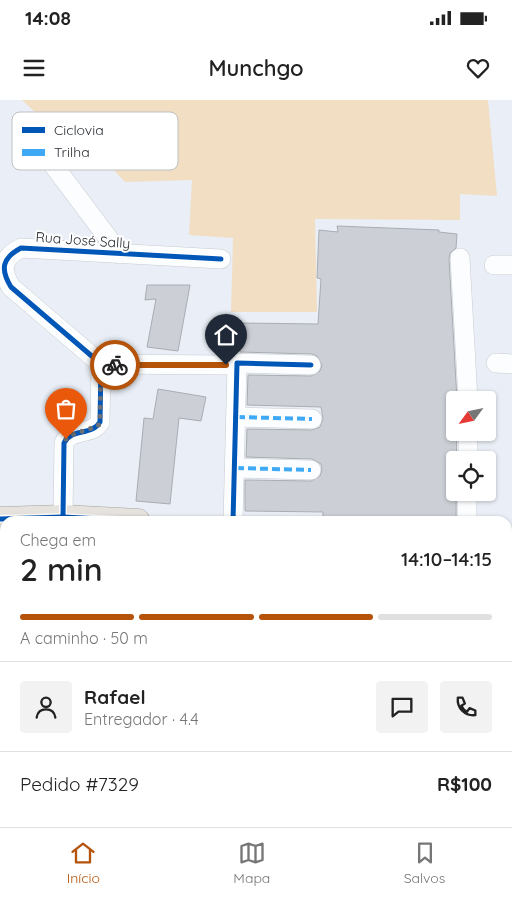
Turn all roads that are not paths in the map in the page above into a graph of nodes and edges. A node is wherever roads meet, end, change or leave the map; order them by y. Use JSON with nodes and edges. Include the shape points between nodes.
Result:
{"nodes":[{"id":1,"x":57,"y":170,"type":"edge"},
{"id":2,"x":120,"y":254,"type":"junction"},
{"id":3,"x":460,"y":258,"type":"dead end"},
{"id":4,"x":221,"y":260,"type":"dead end"},
{"id":5,"x":101,"y":364,"type":"junction"},
{"id":6,"x":226,"y":365,"type":"dead end"},
{"id":7,"x":310,"y":365,"type":"dead end"},
{"id":8,"x":467,"y":391,"type":"edge"},
{"id":9,"x":237,"y":417,"type":"junction"},
{"id":10,"x":312,"y":419,"type":"dead end"},
{"id":11,"x":236,"y":468,"type":"junction"},
{"id":12,"x":311,"y":470,"type":"dead end"},
{"id":13,"x":467,"y":501,"type":"edge"},
{"id":14,"x":63,"y":516,"type":"edge"},
{"id":15,"x":233,"y":516,"type":"edge"},
{"id":16,"x":467,"y":516,"type":"edge"}],
"edges":[{"from":1,"to":2,"type":"street"},
{"from":2,"to":4,"type":"street","name":"Rua José Sally"},
{"from":2,"to":5,"type":"street","name":"Rua José Sally","via":[[21,248],[12,252],[5,263],[4,275],[11,287]]},
{"from":3,"to":8,"type":"street"},
{"from":5,"to":6,"type":"street"},
{"from":5,"to":14,"type":"street","via":[[100,422],[95,428],[71,435],[64,443]]},
{"from":7,"to":9,"type":"street","via":[[236,363]]},
{"from":9,"to":10,"type":"street"},
{"from":9,"to":11,"type":"street"},
{"from":11,"to":12,"type":"street"},
{"from":11,"to":15,"type":"street"},
{"from":13,"to":16,"type":"street"}]}
